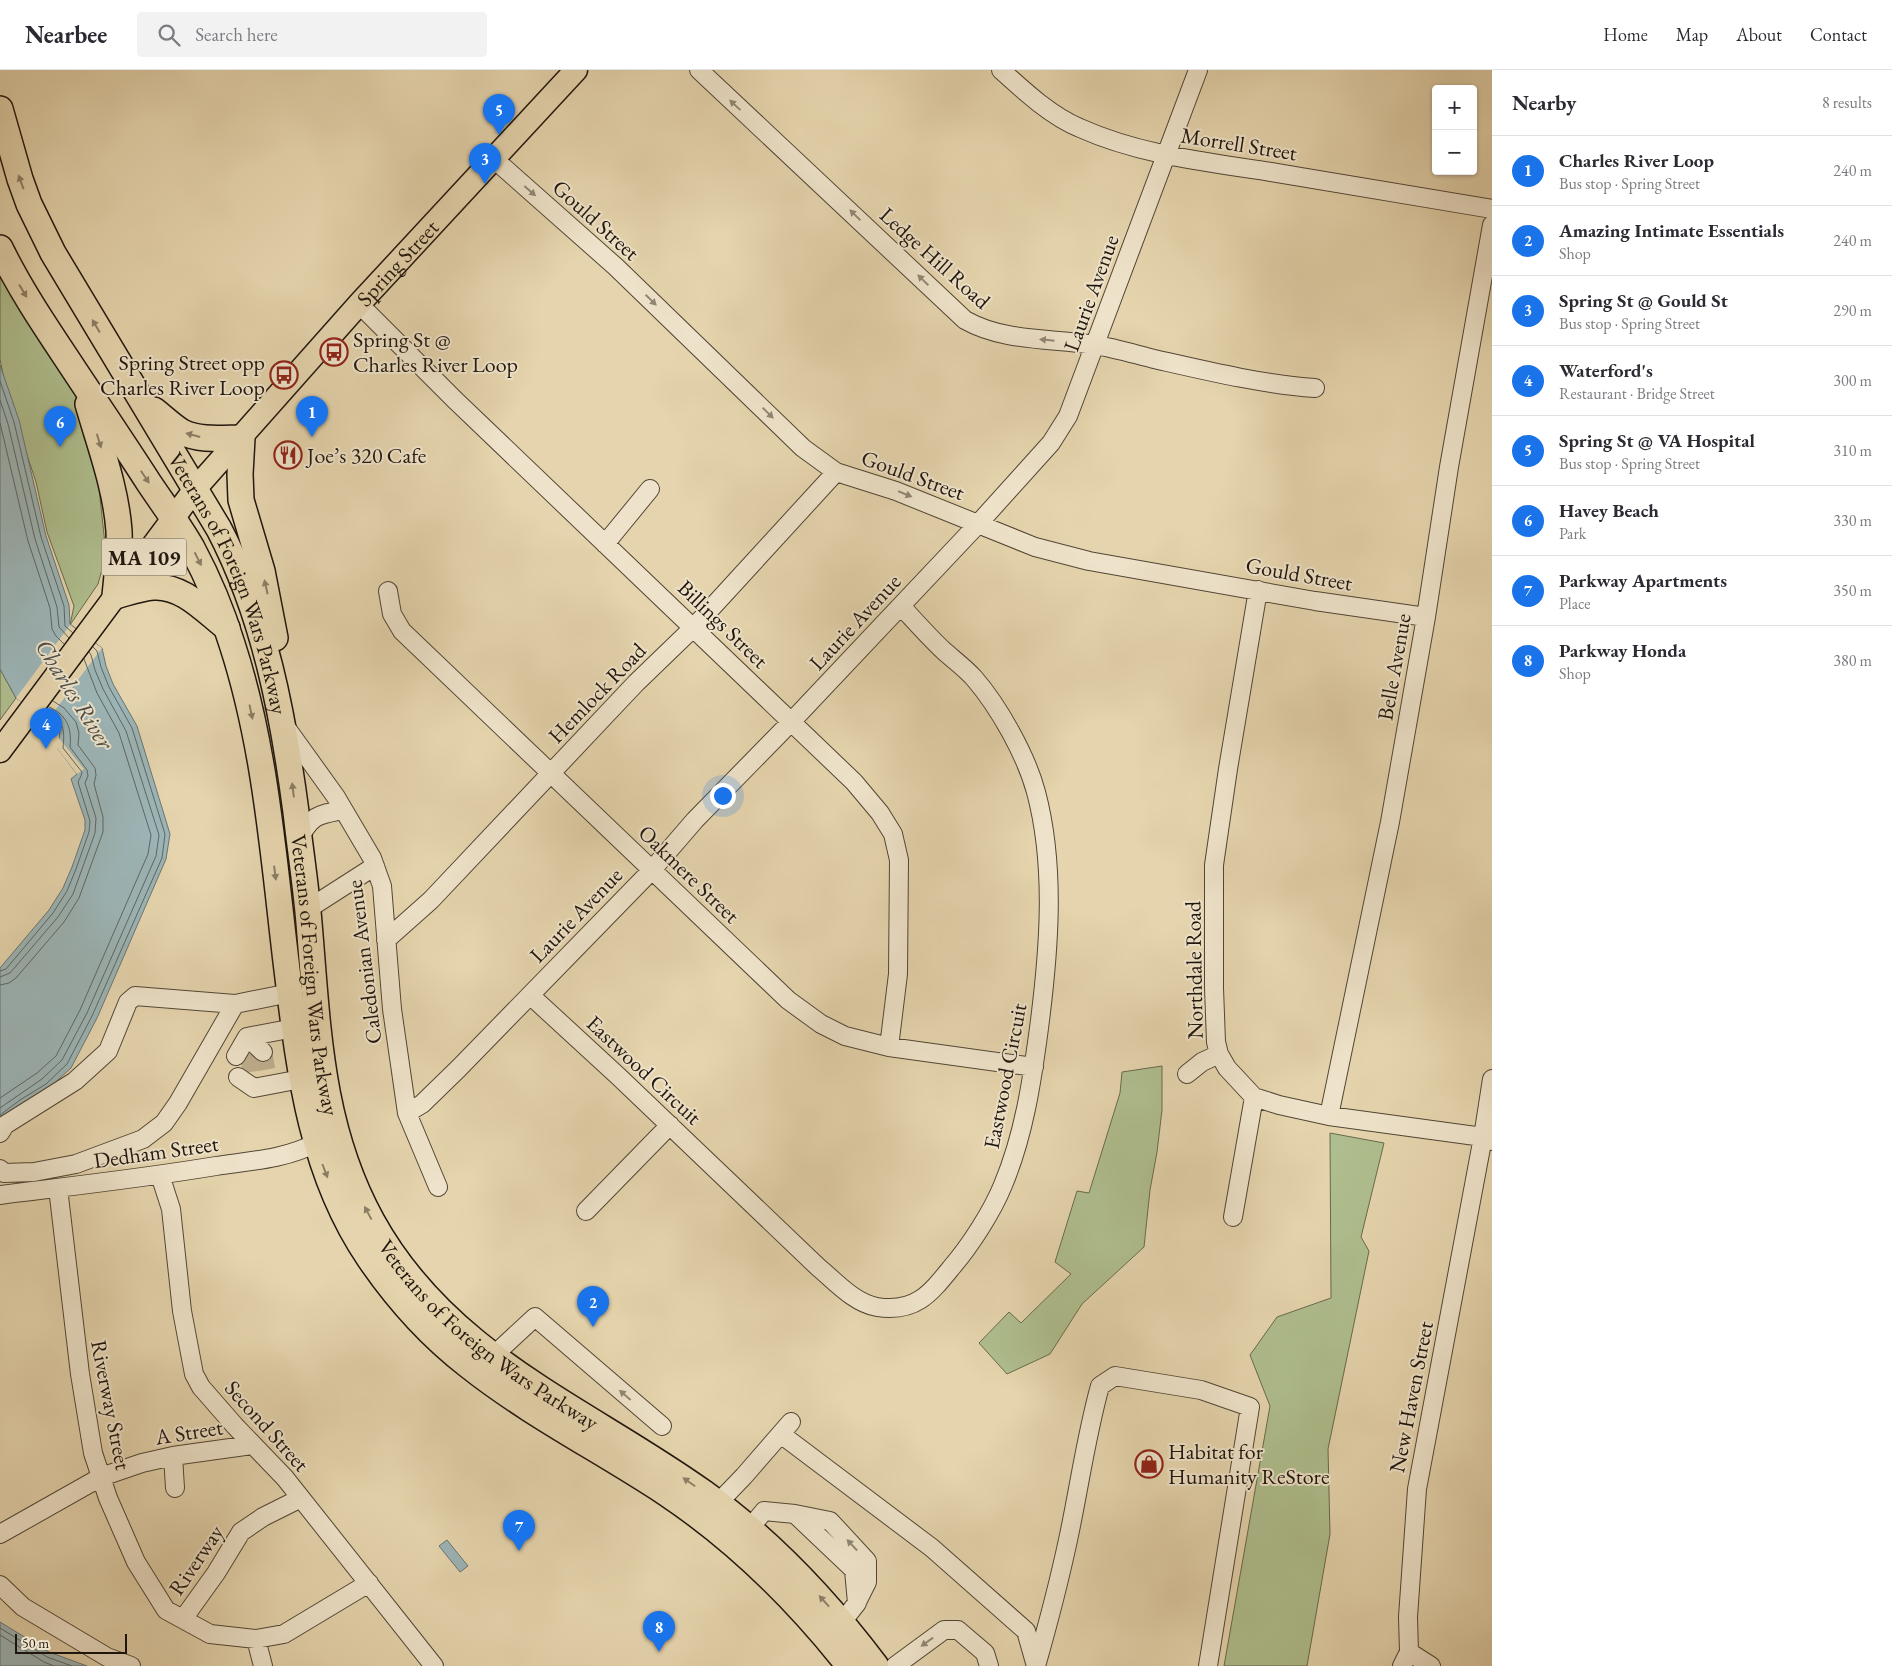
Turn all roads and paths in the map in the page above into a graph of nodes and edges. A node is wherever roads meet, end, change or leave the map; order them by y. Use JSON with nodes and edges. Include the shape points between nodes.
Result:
{"nodes":[{"id":1,"x":576,"y":70,"type":"edge"},
{"id":2,"x":699,"y":70,"type":"edge"},
{"id":3,"x":1001,"y":70,"type":"edge"},
{"id":4,"x":1198,"y":70,"type":"edge"},
{"id":5,"x":0,"y":109,"type":"edge"},
{"id":6,"x":1165,"y":155,"type":"junction"},
{"id":7,"x":494,"y":159,"type":"junction"},
{"id":8,"x":1492,"y":210,"type":"edge"},
{"id":9,"x":1492,"y":225,"type":"edge"},
{"id":10,"x":0,"y":248,"type":"edge"},
{"id":11,"x":359,"y":304,"type":"junction"},
{"id":12,"x":1095,"y":345,"type":"junction"},
{"id":13,"x":80,"y":378,"type":"junction"},
{"id":14,"x":1315,"y":388,"type":"dead end"},
{"id":15,"x":139,"y":398,"type":"junction"},
{"id":16,"x":242,"y":438,"type":"junction"},
{"id":17,"x":836,"y":472,"type":"junction"},
{"id":18,"x":195,"y":489,"type":"junction"},
{"id":19,"x":650,"y":489,"type":"dead end"},
{"id":20,"x":173,"y":517,"type":"junction"},
{"id":21,"x":978,"y":524,"type":"junction"},
{"id":22,"x":605,"y":544,"type":"junction"},
{"id":23,"x":1258,"y":590,"type":"junction"},
{"id":24,"x":388,"y":591,"type":"dead end"},
{"id":25,"x":115,"y":596,"type":"junction"},
{"id":26,"x":900,"y":606,"type":"junction"},
{"id":27,"x":1426,"y":617,"type":"junction"},
{"id":28,"x":694,"y":627,"type":"junction"},
{"id":29,"x":227,"y":628,"type":"junction"},
{"id":30,"x":792,"y":721,"type":"junction"},
{"id":31,"x":283,"y":722,"type":"junction"},
{"id":32,"x":0,"y":751,"type":"edge"},
{"id":33,"x":552,"y":773,"type":"junction"},
{"id":34,"x":343,"y":810,"type":"junction"},
{"id":35,"x":299,"y":838,"type":"junction"},
{"id":36,"x":375,"y":866,"type":"junction"},
{"id":37,"x":652,"y":871,"type":"junction"},
{"id":38,"x":308,"y":909,"type":"junction"},
{"id":39,"x":386,"y":940,"type":"junction"},
{"id":40,"x":290,"y":993,"type":"junction"},
{"id":41,"x":530,"y":995,"type":"junction"},
{"id":42,"x":235,"y":1004,"type":"junction"},
{"id":43,"x":294,"y":1028,"type":"junction"},
{"id":44,"x":889,"y":1047,"type":"junction"},
{"id":45,"x":249,"y":1050,"type":"dead end"},
{"id":46,"x":1219,"y":1054,"type":"junction"},
{"id":47,"x":1034,"y":1067,"type":"junction"},
{"id":48,"x":1187,"y":1074,"type":"dead end"},
{"id":49,"x":252,"y":1078,"type":"dead end"},
{"id":50,"x":1492,"y":1078,"type":"edge"},
{"id":51,"x":302,"y":1079,"type":"junction"},
{"id":52,"x":1254,"y":1097,"type":"junction"},
{"id":53,"x":407,"y":1113,"type":"junction"},
{"id":54,"x":1329,"y":1116,"type":"junction"},
{"id":55,"x":670,"y":1125,"type":"junction"},
{"id":56,"x":0,"y":1133,"type":"edge"},
{"id":57,"x":1488,"y":1139,"type":"edge"},
{"id":58,"x":316,"y":1143,"type":"junction"},
{"id":59,"x":0,"y":1169,"type":"edge"},
{"id":60,"x":160,"y":1175,"type":"junction"},
{"id":61,"x":58,"y":1188,"type":"junction"},
{"id":62,"x":438,"y":1188,"type":"dead end"},
{"id":63,"x":0,"y":1195,"type":"edge"},
{"id":64,"x":586,"y":1211,"type":"dead end"},
{"id":65,"x":1233,"y":1217,"type":"dead end"},
{"id":66,"x":493,"y":1356,"type":"junction"},
{"id":67,"x":662,"y":1426,"type":"dead end"},
{"id":68,"x":252,"y":1445,"type":"junction"},
{"id":69,"x":173,"y":1456,"type":"junction"},
{"id":70,"x":101,"y":1477,"type":"junction"},
{"id":71,"x":175,"y":1488,"type":"dead end"},
{"id":72,"x":301,"y":1498,"type":"junction"},
{"id":73,"x":718,"y":1503,"type":"junction"},
{"id":74,"x":750,"y":1528,"type":"junction"},
{"id":75,"x":0,"y":1534,"type":"edge"},
{"id":76,"x":369,"y":1583,"type":"junction"},
{"id":77,"x":0,"y":1585,"type":"edge"},
{"id":78,"x":849,"y":1612,"type":"junction"},
{"id":79,"x":183,"y":1619,"type":"junction"},
{"id":80,"x":256,"y":1639,"type":"junction"},
{"id":81,"x":1405,"y":1659,"type":"edge"},
{"id":82,"x":131,"y":1666,"type":"edge"},
{"id":83,"x":263,"y":1666,"type":"edge"},
{"id":84,"x":434,"y":1666,"type":"edge"},
{"id":85,"x":848,"y":1666,"type":"edge"},
{"id":86,"x":876,"y":1666,"type":"edge"},
{"id":87,"x":895,"y":1666,"type":"edge"},
{"id":88,"x":989,"y":1666,"type":"edge"},
{"id":89,"x":1036,"y":1666,"type":"edge"},
{"id":90,"x":1208,"y":1666,"type":"edge"},
{"id":91,"x":1431,"y":1666,"type":"edge"}],
"edges":[{"from":1,"to":7,"type":"main road","name":"Spring Street"},
{"from":12,"to":2,"type":"street","name":"Ledge Hill Road","one_way":true,"via":[[1007,336],[965,320]]},
{"from":3,"to":6,"type":"street","name":"Morrell Street","via":[[1054,114],[1078,128]]},
{"from":4,"to":6,"type":"street","name":"Laurie Avenue"},
{"from":15,"to":5,"type":"highway","name":"Veterans of Foreign Wars Parkway","one_way":true,"via":[[40,229],[20,179]]},
{"from":6,"to":8,"type":"street","name":"Morrell Street"},
{"from":6,"to":12,"type":"street","name":"Laurie Avenue"},
{"from":7,"to":11,"type":"main road","name":"Spring Street"},
{"from":7,"to":17,"type":"street","name":"Gould Street","one_way":true,"via":[[616,268],[803,448]]},
{"from":9,"to":27,"type":"street","name":"Belle Avenue"},
{"from":10,"to":13,"type":"highway","name":"Veterans of Foreign Wars Parkway","one_way":true,"via":[[28,299]]},
{"from":11,"to":16,"type":"main road","name":"Spring Street"},
{"from":11,"to":22,"type":"street","name":"Billings Street"},
{"from":12,"to":14,"type":"street","name":"Ledge Hill Road","via":[[1218,373],[1285,386]]},
{"from":12,"to":21,"type":"street","name":"Laurie Avenue","via":[[1068,416],[1055,436]]},
{"from":13,"to":20,"type":"highway","name":"Veterans of Foreign Wars Parkway","one_way":true},
{"from":13,"to":25,"type":"highway","one_way":true,"via":[[115,501],[119,548]]},
{"from":16,"to":15,"type":"highway","one_way":true,"via":[[186,434]]},
{"from":15,"to":18,"type":"highway","name":"Veterans of Foreign Wars Parkway"},
{"from":16,"to":18,"type":"main road","name":"Spring Street"},
{"from":31,"to":16,"type":"highway","one_way":true,"via":[[272,615],[240,495]]},
{"from":17,"to":21,"type":"street","name":"Gould Street","one_way":true,"via":[[896,491]]},
{"from":17,"to":28,"type":"street","name":"Hemlock Road"},
{"from":18,"to":20,"type":"main road","name":"Spring Street","number":"MA 109"},
{"from":18,"to":31,"type":"highway","name":"Veterans of Foreign Wars Parkway","via":[[224,539],[245,588],[270,665]]},
{"from":19,"to":22,"type":"street"},
{"from":20,"to":25,"type":"main road","name":"Spring Street","number":"MA 109"},
{"from":20,"to":29,"type":"highway","name":"Veterans of Foreign Wars Parkway","one_way":true,"via":[[198,559]]},
{"from":21,"to":23,"type":"street","name":"Gould Street","via":[[1035,547],[1080,558]]},
{"from":21,"to":26,"type":"street","name":"Laurie Avenue"},
{"from":22,"to":28,"type":"street","name":"Billings Street"},
{"from":23,"to":27,"type":"street","name":"Gould Street"},
{"from":23,"to":46,"type":"street","name":"Northdale Road","via":[[1214,865],[1214,988]]},
{"from":24,"to":33,"type":"street","name":"Oakmere Street","via":[[392,614],[402,631]]},
{"from":25,"to":29,"type":"highway","via":[[155,587],[175,590]]},
{"from":25,"to":32,"type":"main road","name":"Spring Street","number":"MA 109"},
{"from":26,"to":30,"type":"street","name":"Laurie Avenue"},
{"from":26,"to":47,"type":"street","name":"Eastwood Circuit","via":[[974,677],[1000,712],[1035,789],[1042,820],[1048,883],[1047,971]]},
{"from":27,"to":54,"type":"street","name":"Belle Avenue","via":[[1390,822]]},
{"from":28,"to":30,"type":"street","name":"Billings Street"},
{"from":28,"to":33,"type":"street","name":"Hemlock Road","via":[[636,683]]},
{"from":29,"to":40,"type":"highway","name":"Veterans of Foreign Wars Parkway","one_way":true,"via":[[243,682],[261,768]]},
{"from":30,"to":37,"type":"street","name":"Laurie Avenue","via":[[695,820]]},
{"from":30,"to":44,"type":"street","name":"Billings Street","via":[[854,782],[893,834],[900,860],[900,900],[898,974]]},
{"from":31,"to":34,"type":"street","name":"Caledonian Avenue"},
{"from":35,"to":31,"type":"highway","name":"Veterans of Foreign Wars Parkway","one_way":true},
{"from":33,"to":37,"type":"street","name":"Oakmere Street"},
{"from":33,"to":39,"type":"street","name":"Hemlock Road","via":[[431,900]]},
{"from":34,"to":35,"type":"street","via":[[320,814],[308,822]]},
{"from":34,"to":36,"type":"street","name":"Caledonian Avenue"},
{"from":35,"to":38,"type":"highway","name":"Veterans of Foreign Wars Parkway"},
{"from":36,"to":38,"type":"street"},
{"from":36,"to":39,"type":"street","name":"Caledonian Avenue","via":[[382,886]]},
{"from":37,"to":41,"type":"street","name":"Laurie Avenue"},
{"from":37,"to":44,"type":"street","name":"Oakmere Street","via":[[788,1000],[808,1015],[845,1036]]},
{"from":66,"to":38,"type":"highway","name":"Veterans of Foreign Wars Parkway","one_way":true,"via":[[448,1318],[397,1260],[353,1182],[334,1127],[323,1076]]},
{"from":39,"to":53,"type":"street","name":"Caledonian Avenue"},
{"from":40,"to":42,"type":"street"},
{"from":40,"to":43,"type":"highway","name":"Veterans of Foreign Wars Parkway"},
{"from":41,"to":53,"type":"street","name":"Laurie Avenue","via":[[422,1104]]},
{"from":41,"to":55,"type":"street","name":"Eastwood Circuit"},
{"from":42,"to":56,"type":"street","via":[[135,996],[128,1002],[108,1051],[75,1081],[5,1125]]},
{"from":42,"to":59,"type":"street","via":[[178,1103],[164,1123],[142,1139],[76,1164],[4,1174]]},
{"from":43,"to":45,"type":"street"},
{"from":43,"to":51,"type":"highway","name":"Veterans of Foreign Wars Parkway"},
{"from":44,"to":47,"type":"street","name":"Oakmere Street"},
{"from":46,"to":48,"type":"street"},
{"from":46,"to":52,"type":"street","name":"Northdale Road","via":[[1227,1068]]},
{"from":47,"to":55,"type":"street","name":"Eastwood Circuit","via":[[1003,1187],[968,1248],[929,1295],[895,1308],[862,1302],[848,1292]]},
{"from":49,"to":51,"type":"street"},
{"from":50,"to":57,"type":"street","name":"New Haven Street"},
{"from":51,"to":58,"type":"highway","name":"Veterans of Foreign Wars Parkway"},
{"from":52,"to":54,"type":"street","name":"Northdale Road"},
{"from":52,"to":65,"type":"street"},
{"from":53,"to":62,"type":"street","name":"Caledonian Avenue"},
{"from":54,"to":57,"type":"street","name":"Northdale Road"},
{"from":55,"to":64,"type":"street"},
{"from":57,"to":81,"type":"street","name":"New Haven Street","via":[[1417,1489]]},
{"from":58,"to":60,"type":"street","name":"Dedham Street","via":[[300,1152]]},
{"from":58,"to":85,"type":"highway","name":"Veterans of Foreign Wars Parkway","one_way":true,"via":[[336,1198],[357,1239],[392,1290],[426,1329],[503,1391],[667,1494],[713,1528],[776,1584]]},
{"from":60,"to":61,"type":"street","name":"Dedham Street"},
{"from":60,"to":68,"type":"street","name":"Second Street","via":[[171,1209],[182,1311],[194,1374],[201,1387]]},
{"from":61,"to":63,"type":"street","name":"Dedham Street"},
{"from":61,"to":70,"type":"street","name":"Riverway Street","via":[[80,1374]]},
{"from":67,"to":66,"type":"street","one_way":true,"via":[[535,1317]]},
{"from":73,"to":66,"type":"highway","name":"Veterans of Foreign Wars Parkway","one_way":true},
{"from":68,"to":69,"type":"street","name":"A Street"},
{"from":68,"to":72,"type":"street","name":"Second Street"},
{"from":69,"to":70,"type":"street","name":"A Street"},
{"from":69,"to":71,"type":"street"},
{"from":70,"to":75,"type":"street","name":"A Street"},
{"from":70,"to":79,"type":"street","name":"Riverway Street","via":[[136,1562],[166,1610]]},
{"from":72,"to":76,"type":"street","name":"Second Street"},
{"from":72,"to":79,"type":"street","name":"Riverway","via":[[241,1532]]},
{"from":73,"to":74,"type":"highway","name":"Veterans of Foreign Wars Parkway"},
{"from":73,"to":89,"type":"street","via":[[786,1428],[932,1548],[1026,1632]]},
{"from":78,"to":74,"type":"highway","name":"Veterans of Foreign Wars Parkway","one_way":true,"via":[[806,1582]]},
{"from":74,"to":78,"type":"street","via":[[764,1511],[795,1514],[854,1570]]},
{"from":76,"to":80,"type":"street","name":"Riverway Street","via":[[284,1634]]},
{"from":76,"to":84,"type":"street","name":"Second Street"},
{"from":77,"to":82,"type":"street","via":[[23,1607],[107,1657]]},
{"from":78,"to":86,"type":"highway","name":"Veterans of Foreign Wars Parkway"},
{"from":79,"to":80,"type":"street","name":"Riverway Street","via":[[210,1634]]},
{"from":80,"to":83,"type":"street"},
{"from":81,"to":91,"type":"street"},
{"from":88,"to":87,"type":"street","one_way":true,"via":[[986,1653],[958,1630],[944,1630]]},
{"from":89,"to":90,"type":"street","via":[[1068,1540],[1100,1386],[1115,1376],[1201,1390],[1250,1407]]}]}
